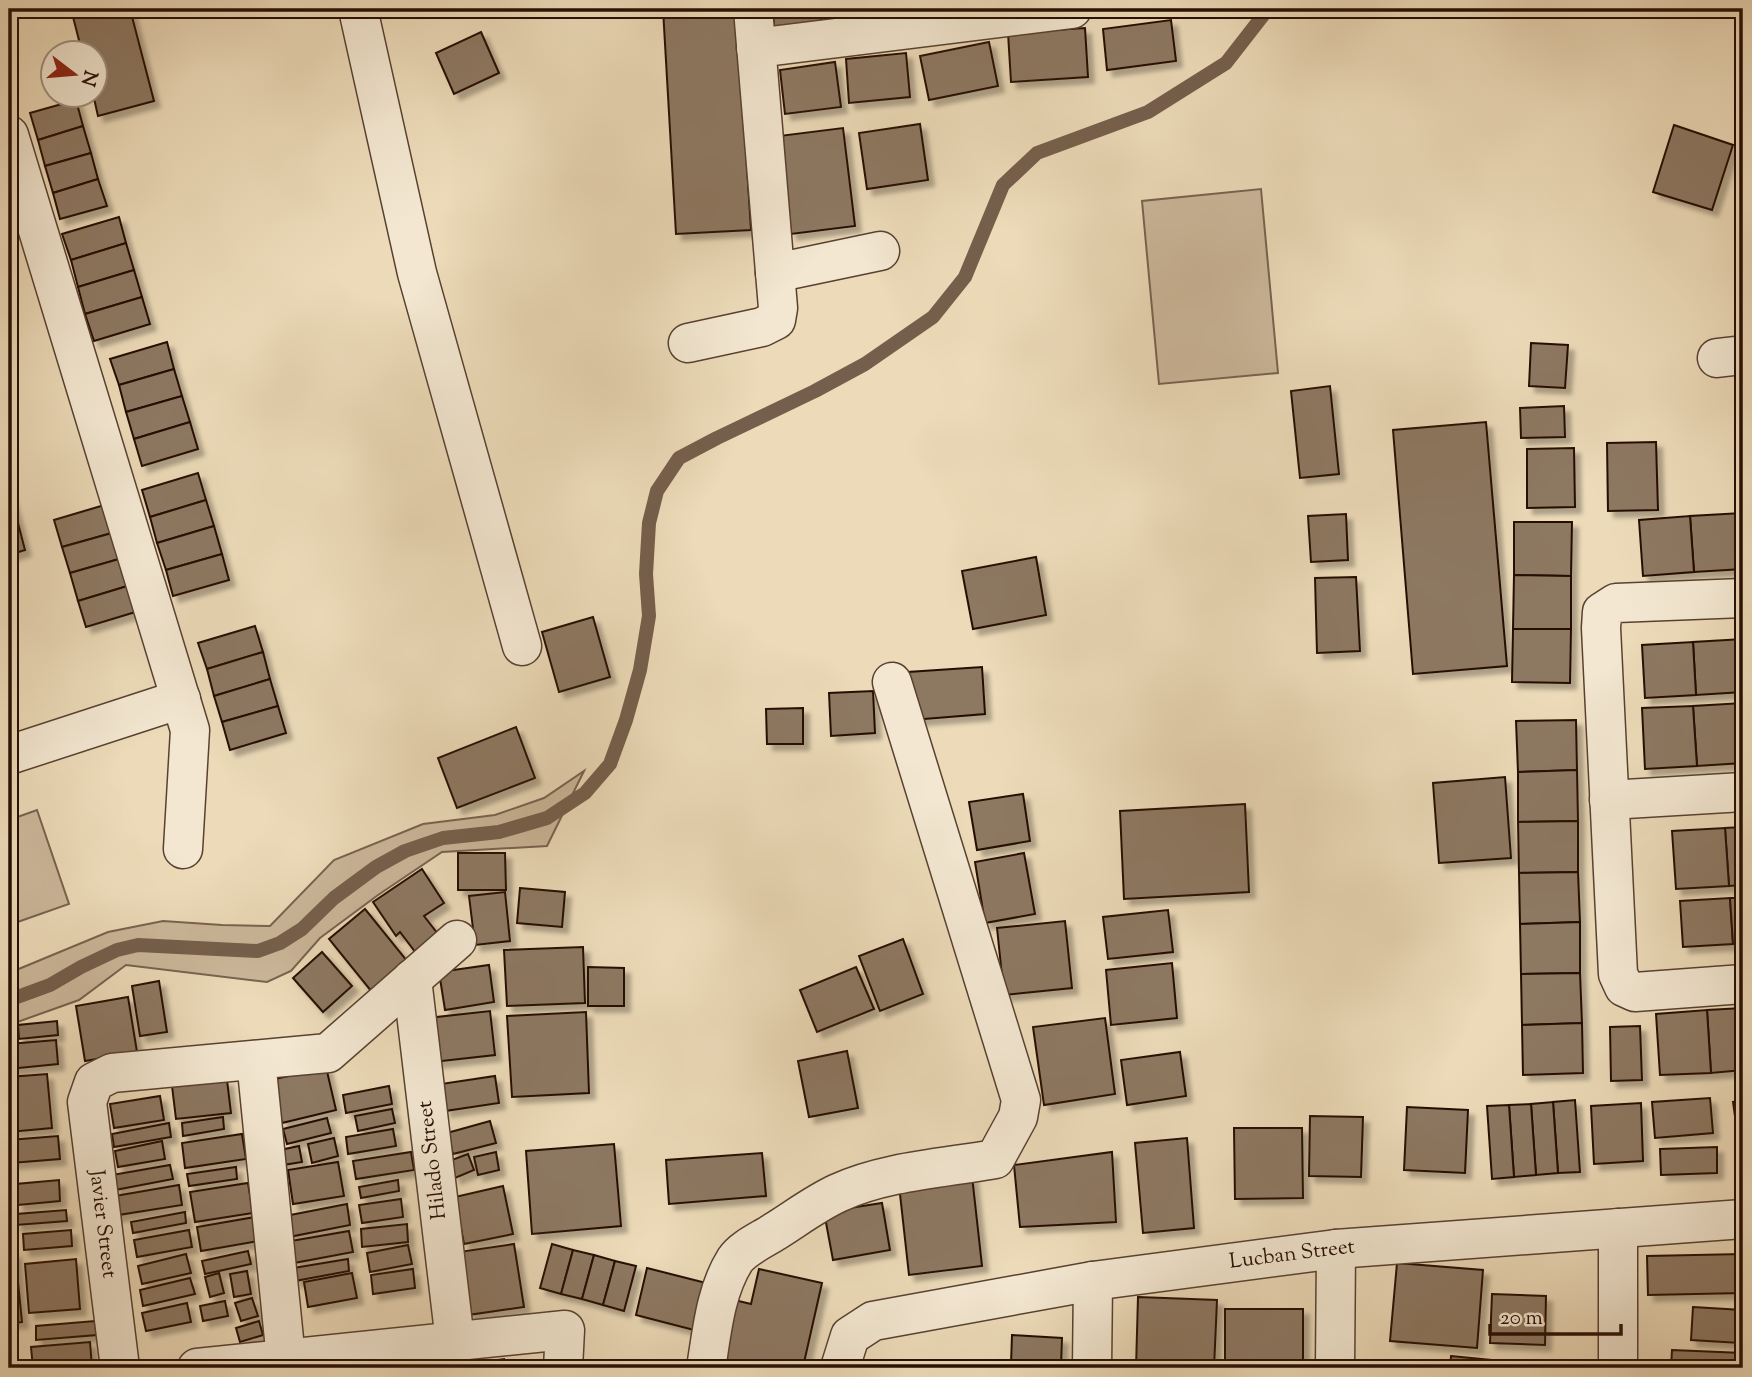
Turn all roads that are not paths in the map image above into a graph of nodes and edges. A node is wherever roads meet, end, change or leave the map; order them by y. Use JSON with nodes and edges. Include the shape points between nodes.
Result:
{"nodes":[{"id":1,"x":358,"y":9,"type":"edge"},
{"id":2,"x":753,"y":9,"type":"edge"},
{"id":3,"x":1072,"y":9,"type":"edge"},
{"id":4,"x":756,"y":48,"type":"junction"},
{"id":5,"x":9,"y":135,"type":"edge"},
{"id":6,"x":880,"y":251,"type":"dead end"},
{"id":7,"x":775,"y":273,"type":"junction"},
{"id":8,"x":688,"y":343,"type":"dead end"},
{"id":9,"x":1743,"y":598,"type":"edge"},
{"id":10,"x":522,"y":646,"type":"dead end"},
{"id":11,"x":892,"y":682,"type":"dead end"},
{"id":12,"x":181,"y":699,"type":"junction"},
{"id":13,"x":9,"y":755,"type":"edge"},
{"id":14,"x":1743,"y":792,"type":"edge"},
{"id":15,"x":1609,"y":800,"type":"junction"},
{"id":16,"x":183,"y":849,"type":"dead end"},
{"id":17,"x":457,"y":940,"type":"dead end"},
{"id":18,"x":412,"y":979,"type":"junction"},
{"id":19,"x":1743,"y":984,"type":"edge"},
{"id":20,"x":256,"y":1060,"type":"junction"},
{"id":21,"x":1743,"y":1219,"type":"edge"},
{"id":22,"x":1618,"y":1228,"type":"junction"},
{"id":23,"x":1336,"y":1249,"type":"junction"},
{"id":24,"x":1093,"y":1281,"type":"junction"},
{"id":25,"x":455,"y":1341,"type":"junction"},
{"id":26,"x":845,"y":1352,"type":"edge"},
{"id":27,"x":286,"y":1359,"type":"junction"},
{"id":28,"x":120,"y":1368,"type":"edge"},
{"id":29,"x":197,"y":1368,"type":"edge"},
{"id":30,"x":564,"y":1368,"type":"edge"},
{"id":31,"x":706,"y":1368,"type":"edge"},
{"id":32,"x":1092,"y":1368,"type":"edge"},
{"id":33,"x":1335,"y":1368,"type":"edge"},
{"id":34,"x":1618,"y":1368,"type":"edge"}],
"edges":[{"from":1,"to":10,"type":"street","via":[[417,273]]},
{"from":2,"to":4,"type":"street"},
{"from":3,"to":4,"type":"street"},
{"from":4,"to":7,"type":"street"},
{"from":5,"to":12,"type":"street"},
{"from":6,"to":7,"type":"street"},
{"from":7,"to":8,"type":"street","via":[[776,320]]},
{"from":9,"to":15,"type":"street","via":[[1616,603],[1602,612]]},
{"from":11,"to":31,"type":"street","via":[[1021,1100],[1018,1116],[995,1159],[853,1187],[738,1256],[722,1290]]},
{"from":12,"to":13,"type":"street"},
{"from":12,"to":16,"type":"street","via":[[190,730]]},
{"from":14,"to":15,"type":"street"},
{"from":15,"to":19,"type":"street","via":[[1618,974],[1624,987],[1635,992]]},
{"from":17,"to":18,"type":"street"},
{"from":18,"to":20,"type":"street","via":[[328,1054]]},
{"from":18,"to":25,"type":"street","name":"Hilado Street"},
{"from":20,"to":27,"type":"street"},
{"from":20,"to":28,"type":"street","name":"Javier Street","via":[[112,1073],[94,1082],[87,1102]]},
{"from":21,"to":22,"type":"street","name":"Lucban Street"},
{"from":22,"to":23,"type":"street","name":"Lucban Street"},
{"from":22,"to":34,"type":"street"},
{"from":23,"to":24,"type":"street","name":"Lucban Street"},
{"from":23,"to":33,"type":"street"},
{"from":24,"to":26,"type":"street","name":"Lucban Street","via":[[873,1321]]},
{"from":24,"to":32,"type":"street"},
{"from":25,"to":27,"type":"street"},
{"from":25,"to":30,"type":"street","via":[[565,1330]]},
{"from":27,"to":29,"type":"street"}]}
